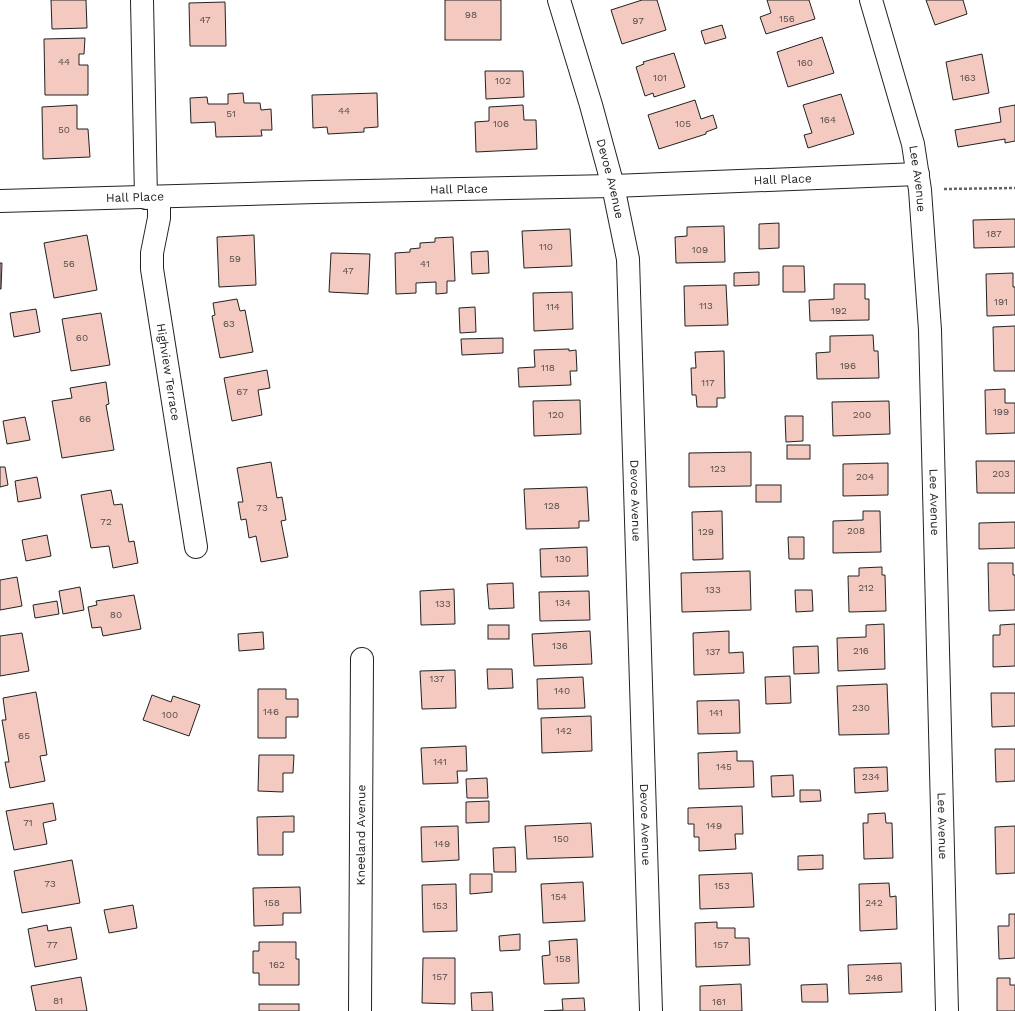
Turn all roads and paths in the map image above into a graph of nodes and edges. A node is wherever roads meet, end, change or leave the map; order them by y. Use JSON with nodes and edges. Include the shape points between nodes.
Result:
{"nodes":[{"id":1,"x":142,"y":0,"type":"edge"},
{"id":2,"x":559,"y":0,"type":"edge"},
{"id":3,"x":871,"y":0,"type":"edge"},
{"id":4,"x":919,"y":182,"type":"junction"},
{"id":5,"x":613,"y":186,"type":"junction"},
{"id":6,"x":1015,"y":188,"type":"edge"},
{"id":7,"x":153,"y":197,"type":"junction"},
{"id":8,"x":0,"y":201,"type":"edge"},
{"id":9,"x":196,"y":547,"type":"dead end"},
{"id":10,"x":362,"y":659,"type":"dead end"},
{"id":11,"x":360,"y":1011,"type":"edge"},
{"id":12,"x":651,"y":1011,"type":"edge"},
{"id":13,"x":947,"y":1011,"type":"edge"}],
"edges":[{"from":1,"to":7,"type":"street","name":"Highview Terrace"},
{"from":2,"to":5,"type":"street","name":"Devoe Avenue"},
{"from":3,"to":4,"type":"street","name":"Lee Avenue","via":[[913,144]]},
{"from":4,"to":5,"type":"street","name":"Hall Place"},
{"from":4,"to":6,"type":"path"},
{"from":4,"to":13,"type":"street","name":"Lee Avenue","via":[[930,330]]},
{"from":5,"to":7,"type":"street","name":"Hall Place"},
{"from":5,"to":12,"type":"street","name":"Devoe Avenue","via":[[628,259]]},
{"from":7,"to":8,"type":"street","name":"Hall Place"},
{"from":7,"to":9,"type":"street","name":"Highview Terrace","via":[[159,218],[152,249],[152,269]]},
{"from":10,"to":11,"type":"street","name":"Kneeland Avenue"}]}
